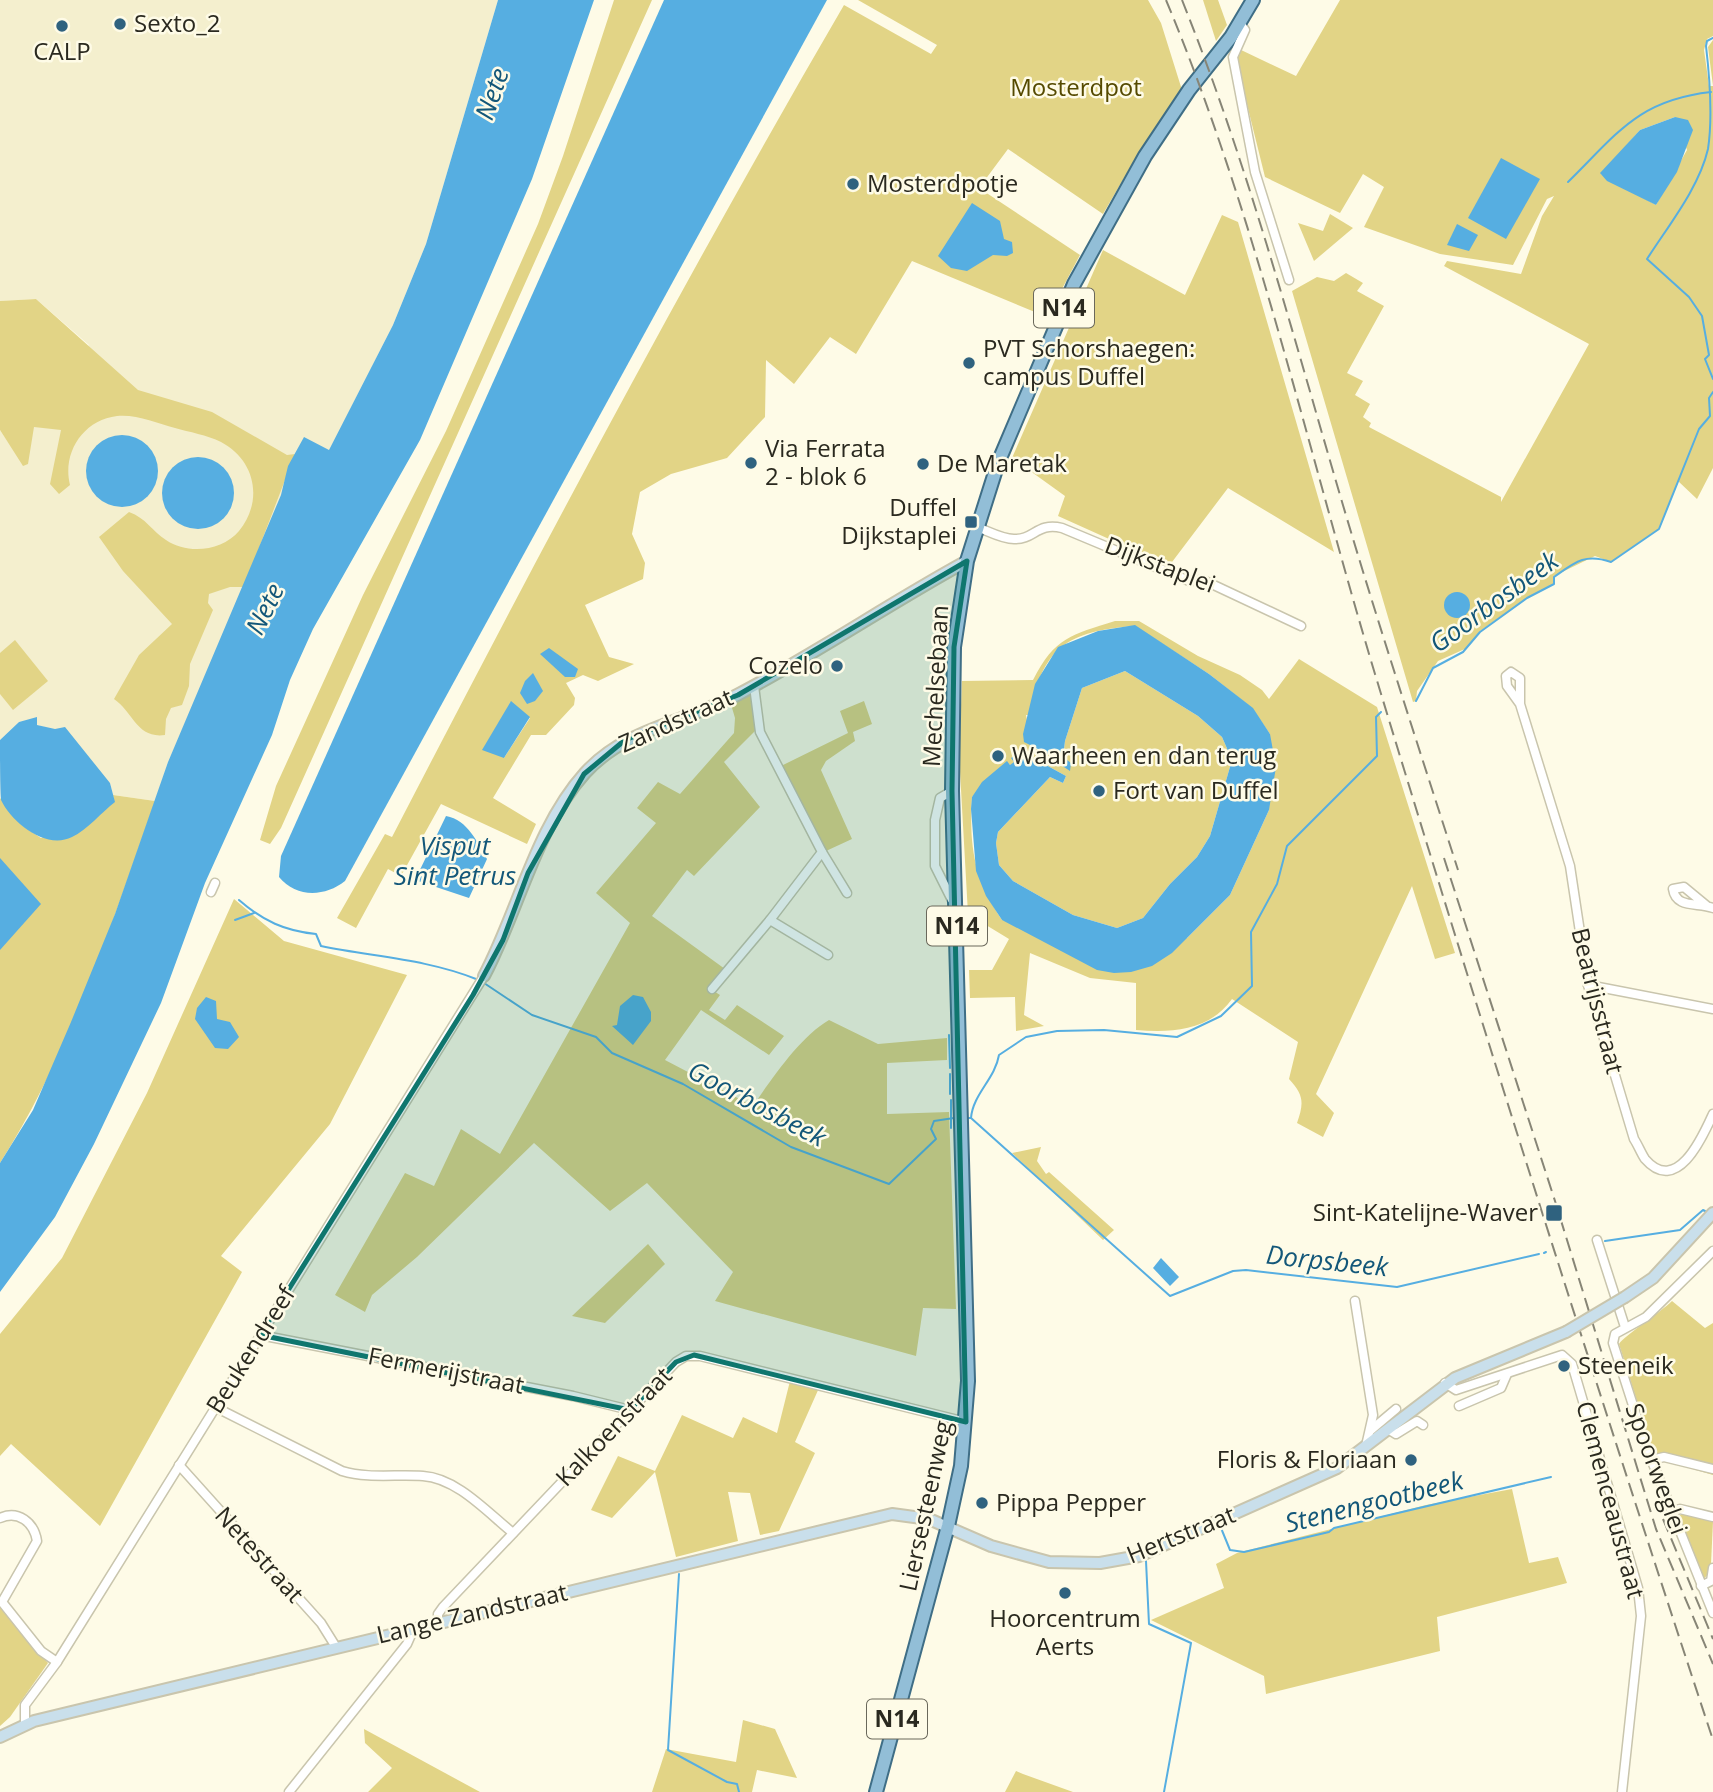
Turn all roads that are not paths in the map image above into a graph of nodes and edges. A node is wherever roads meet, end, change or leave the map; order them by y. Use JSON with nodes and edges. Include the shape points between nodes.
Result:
{"nodes":[{"id":1,"x":1254,"y":0,"type":"edge"},
{"id":2,"x":1240,"y":23,"type":"junction"},
{"id":3,"x":1289,"y":280,"type":"dead end"},
{"id":4,"x":976,"y":527,"type":"junction"},
{"id":5,"x":967,"y":561,"type":"junction"},
{"id":6,"x":1301,"y":626,"type":"dead end"},
{"id":7,"x":754,"y":686,"type":"junction"},
{"id":8,"x":1520,"y":704,"type":"dead end"},
{"id":9,"x":952,"y":791,"type":"junction"},
{"id":10,"x":822,"y":852,"type":"junction"},
{"id":11,"x":846,"y":893,"type":"dead end"},
{"id":12,"x":957,"y":909,"type":"junction"},
{"id":13,"x":770,"y":919,"type":"junction"},
{"id":14,"x":828,"y":955,"type":"dead end"},
{"id":15,"x":481,"y":981,"type":"joint"},
{"id":16,"x":1588,"y":985,"type":"junction"},
{"id":17,"x":712,"y":989,"type":"dead end"},
{"id":18,"x":1713,"y":1009,"type":"edge"},
{"id":19,"x":961,"y":1096,"type":"joint"},
{"id":20,"x":1713,"y":1114,"type":"edge"},
{"id":21,"x":1713,"y":1213,"type":"edge"},
{"id":22,"x":1597,"y":1240,"type":"dead end"},
{"id":23,"x":1713,"y":1251,"type":"edge"},
{"id":24,"x":1355,"y":1301,"type":"dead end"},
{"id":25,"x":1625,"y":1327,"type":"junction"},
{"id":26,"x":260,"y":1335,"type":"junction"},
{"id":27,"x":1507,"y":1374,"type":"junction"},
{"id":28,"x":1445,"y":1383,"type":"junction"},
{"id":29,"x":1459,"y":1406,"type":"dead end"},
{"id":30,"x":215,"y":1407,"type":"junction"},
{"id":31,"x":1396,"y":1409,"type":"dead end"},
{"id":32,"x":630,"y":1410,"type":"junction"},
{"id":33,"x":966,"y":1422,"type":"junction"},
{"id":34,"x":1423,"y":1425,"type":"dead end"},
{"id":35,"x":1388,"y":1429,"type":"junction"},
{"id":36,"x":1371,"y":1430,"type":"junction"},
{"id":37,"x":1365,"y":1449,"type":"junction"},
{"id":38,"x":1651,"y":1460,"type":"junction"},
{"id":39,"x":179,"y":1465,"type":"junction"},
{"id":40,"x":1713,"y":1469,"type":"edge"},
{"id":41,"x":1671,"y":1511,"type":"junction"},
{"id":42,"x":1713,"y":1517,"type":"edge"},
{"id":43,"x":0,"y":1518,"type":"edge"},
{"id":44,"x":948,"y":1525,"type":"junction"},
{"id":45,"x":513,"y":1533,"type":"junction"},
{"id":46,"x":1713,"y":1568,"type":"edge"},
{"id":47,"x":1701,"y":1586,"type":"junction"},
{"id":48,"x":1713,"y":1613,"type":"edge"},
{"id":49,"x":438,"y":1622,"type":"junction"},
{"id":50,"x":414,"y":1628,"type":"junction"},
{"id":51,"x":336,"y":1647,"type":"junction"},
{"id":52,"x":57,"y":1662,"type":"junction"},
{"id":53,"x":25,"y":1724,"type":"junction"},
{"id":54,"x":0,"y":1737,"type":"edge"},
{"id":55,"x":289,"y":1792,"type":"edge"},
{"id":56,"x":876,"y":1792,"type":"edge"},
{"id":57,"x":1622,"y":1792,"type":"edge"}],
"edges":[{"from":1,"to":2,"type":"main road","name":"Mechelsebaan","number":"N14"},
{"from":2,"to":3,"type":"street","name":"Mechelsebaan","via":[[1245,30],[1233,57],[1253,160]]},
{"from":2,"to":4,"type":"main road","name":"Mechelsebaan","number":"N14","via":[[1145,156],[1074,284],[998,463]]},
{"from":4,"to":5,"type":"main road","name":"Mechelsebaan","number":"N14"},
{"from":4,"to":6,"type":"street","name":"Dijkstaplei","via":[[1012,540],[1043,526],[1062,528],[1189,581],[1203,580]]},
{"from":5,"to":7,"type":"street","name":"Zandstraat"},
{"from":5,"to":9,"type":"main road","name":"Mechelsebaan","number":"N14","via":[[954,647]]},
{"from":7,"to":10,"type":"street","via":[[763,739]]},
{"from":7,"to":15,"type":"street","name":"Zandstraat","via":[[625,740],[584,774],[528,873]]},
{"from":8,"to":16,"type":"street","name":"Beatrijsstraat","via":[[1570,866]]},
{"from":9,"to":12,"type":"main road","name":"Mechelsebaan","number":"N14"},
{"from":9,"to":12,"type":"street","name":"Mechelsebaan","via":[[940,799],[935,820],[935,866]]},
{"from":10,"to":11,"type":"street"},
{"from":10,"to":13,"type":"street"},
{"from":12,"to":19,"type":"main road","name":"Mechelsebaan","number":"N14"},
{"from":13,"to":14,"type":"street"},
{"from":13,"to":17,"type":"street"},
{"from":15,"to":26,"type":"street","name":"Beukendreef"},
{"from":16,"to":18,"type":"street"},
{"from":16,"to":20,"type":"street","name":"Beatrijsstraat","via":[[1634,1139],[1645,1159],[1661,1168],[1684,1164]]},
{"from":19,"to":33,"type":"main road","name":"Liersesteenweg","number":"N14"},
{"from":21,"to":28,"type":"street","name":"Hertstraat","bridge":true,"via":[[1653,1278],[1625,1297],[1566,1332]]},
{"from":22,"to":25,"type":"street"},
{"from":23,"to":25,"type":"street","via":[[1646,1317]]},
{"from":24,"to":36,"type":"street","via":[[1373,1415]]},
{"from":25,"to":38,"type":"street","name":"Spoorweglei","via":[[1612,1343]]},
{"from":26,"to":30,"type":"street","name":"Beukendreef"},
{"from":26,"to":32,"type":"street","name":"Fermerijstraat"},
{"from":27,"to":28,"type":"street","name":"Clemenceaustraat","via":[[1456,1390]]},
{"from":27,"to":29,"type":"street","name":"Clemenceaustraat","via":[[1501,1388]]},
{"from":27,"to":57,"type":"street","name":"Clemenceaustraat","via":[[1556,1357],[1570,1360],[1633,1569],[1641,1616]]},
{"from":28,"to":35,"type":"street","name":"Hertstraat"},
{"from":30,"to":39,"type":"street","name":"Beukendreef"},
{"from":30,"to":45,"type":"street","via":[[334,1468],[364,1476],[423,1475],[443,1480]]},
{"from":31,"to":36,"type":"street"},
{"from":32,"to":33,"type":"street","name":"Kalkoenstraat","via":[[676,1362],[694,1355]]},
{"from":32,"to":45,"type":"street","name":"Kalkoenstraat"},
{"from":33,"to":44,"type":"main road","name":"Liersesteenweg","number":"N14"},
{"from":34,"to":35,"type":"street","via":[[1417,1421],[1396,1434]]},
{"from":35,"to":37,"type":"street","name":"Hertstraat"},
{"from":36,"to":37,"type":"street"},
{"from":37,"to":44,"type":"street","name":"Hertstraat","via":[[1337,1468],[1159,1549],[1120,1561],[1082,1564],[1033,1559]]},
{"from":38,"to":40,"type":"street","via":[[1664,1457]]},
{"from":38,"to":41,"type":"street","name":"Spoorweglei"},
{"from":39,"to":51,"type":"street","name":"Netestraat","via":[[321,1623]]},
{"from":39,"to":52,"type":"street","name":"Beukendreef"},
{"from":41,"to":42,"type":"street"},
{"from":41,"to":47,"type":"street","name":"Spoorweglei"},
{"from":43,"to":52,"type":"street","via":[[23,1518],[34,1529],[37,1541],[2,1602],[41,1651]]},
{"from":44,"to":49,"type":"street","name":"Lange Zandstraat","via":[[892,1514]]},
{"from":44,"to":56,"type":"main road","name":"Liersesteenweg","number":"N14"},
{"from":45,"to":49,"type":"street","name":"Kalkoenstraat","via":[[443,1607]]},
{"from":46,"to":47,"type":"street","via":[[1710,1581]]},
{"from":47,"to":48,"type":"street","name":"Spoorweglei"},
{"from":49,"to":50,"type":"street","name":"Lange Zandstraat"},
{"from":50,"to":51,"type":"street","name":"Lange Zandstraat"},
{"from":50,"to":55,"type":"street","via":[[407,1644]]},
{"from":51,"to":53,"type":"street","name":"Lange Zandstraat"},
{"from":52,"to":53,"type":"street","name":"Beukendreef","via":[[24,1705]]},
{"from":53,"to":54,"type":"street","name":"Lange Zandstraat"}]}
